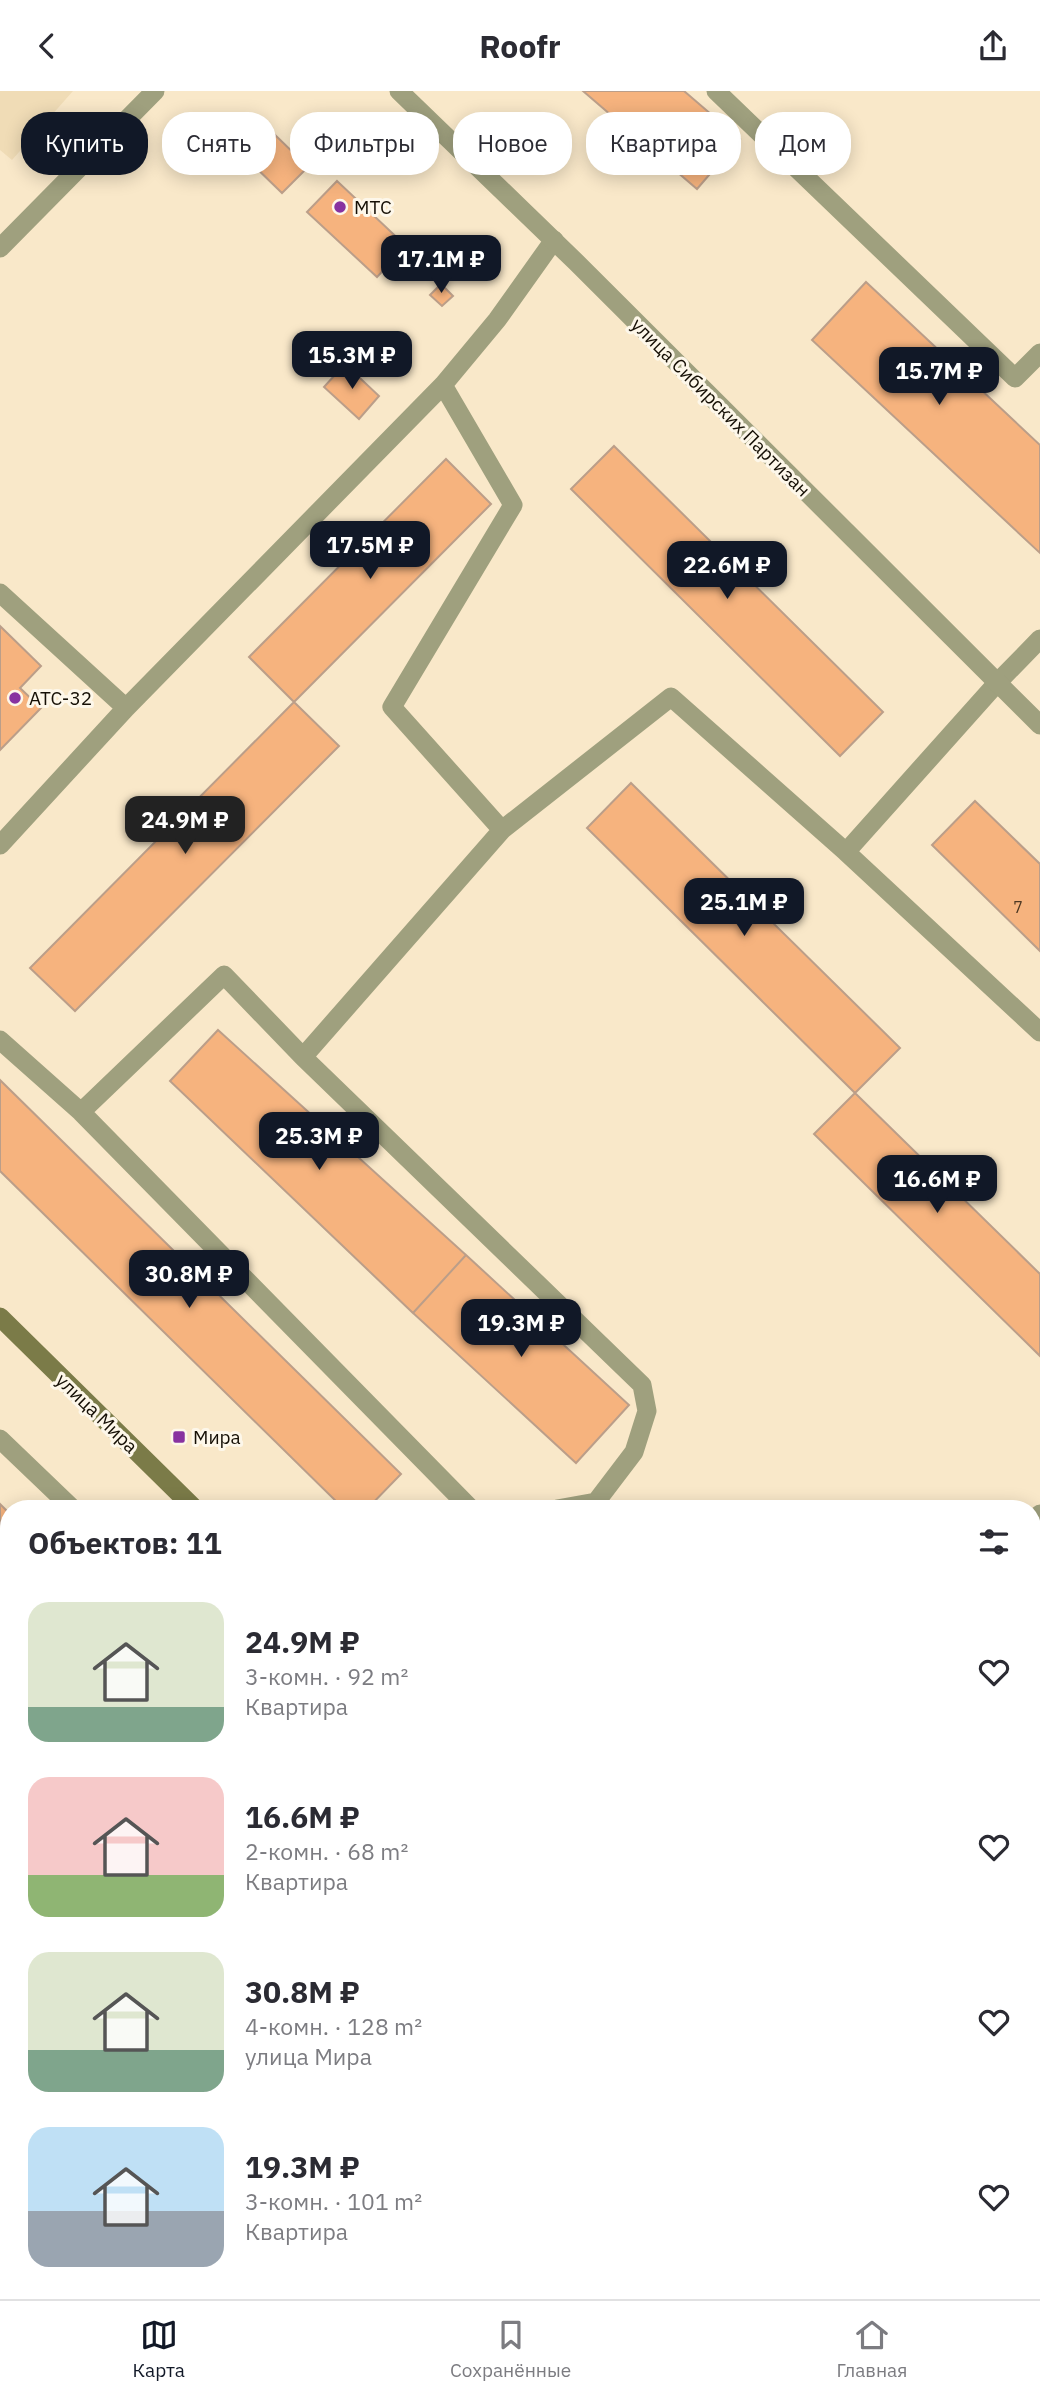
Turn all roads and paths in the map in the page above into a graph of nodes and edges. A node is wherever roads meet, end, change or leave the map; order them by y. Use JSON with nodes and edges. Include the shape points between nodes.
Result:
{"nodes":[{"id":1,"x":155,"y":91,"type":"edge"},
{"id":2,"x":399,"y":91,"type":"edge"},
{"id":3,"x":716,"y":91,"type":"edge"},
{"id":4,"x":554,"y":240,"type":"junction"},
{"id":5,"x":0,"y":248,"type":"edge"},
{"id":6,"x":1040,"y":353,"type":"edge"},
{"id":7,"x":443,"y":385,"type":"junction"},
{"id":8,"x":0,"y":593,"type":"edge"},
{"id":9,"x":1040,"y":639,"type":"edge"},
{"id":10,"x":997,"y":683,"type":"junction"},
{"id":11,"x":127,"y":709,"type":"junction"},
{"id":12,"x":1040,"y":725,"type":"edge"},
{"id":13,"x":502,"y":829,"type":"junction"},
{"id":14,"x":0,"y":845,"type":"edge"},
{"id":15,"x":846,"y":852,"type":"junction"},
{"id":16,"x":1040,"y":1032,"type":"edge"},
{"id":17,"x":0,"y":1040,"type":"edge"},
{"id":18,"x":303,"y":1057,"type":"junction"},
{"id":19,"x":81,"y":1112,"type":"junction"},
{"id":20,"x":0,"y":1317,"type":"edge"},
{"id":21,"x":0,"y":1439,"type":"edge"},
{"id":22,"x":64,"y":1500,"type":"edge"},
{"id":23,"x":186,"y":1500,"type":"edge"},
{"id":24,"x":462,"y":1500,"type":"edge"},
{"id":25,"x":602,"y":1500,"type":"edge"}],
"edges":[{"from":1,"to":5,"type":"street"},
{"from":2,"to":4,"type":"street","name":"улица Сибирских Партизан"},
{"from":3,"to":6,"type":"street","via":[[1016,378]]},
{"from":4,"to":7,"type":"street"},
{"from":4,"to":10,"type":"street","name":"улица Сибирских Партизан"},
{"from":7,"to":11,"type":"street"},
{"from":7,"to":13,"type":"street","via":[[513,505],[392,707]]},
{"from":8,"to":11,"type":"street"},
{"from":9,"to":10,"type":"street"},
{"from":10,"to":12,"type":"street","name":"улица Сибирских Партизан"},
{"from":10,"to":15,"type":"street"},
{"from":11,"to":14,"type":"street"},
{"from":13,"to":15,"type":"street","via":[[671,697]]},
{"from":13,"to":18,"type":"street"},
{"from":15,"to":16,"type":"street"},
{"from":17,"to":19,"type":"street"},
{"from":18,"to":19,"type":"street","via":[[224,975]]},
{"from":18,"to":25,"type":"street","via":[[642,1385],[647,1411],[634,1452]]},
{"from":19,"to":24,"type":"street"},
{"from":20,"to":23,"type":"main road","name":"улица Мира"},
{"from":21,"to":22,"type":"street"}]}
